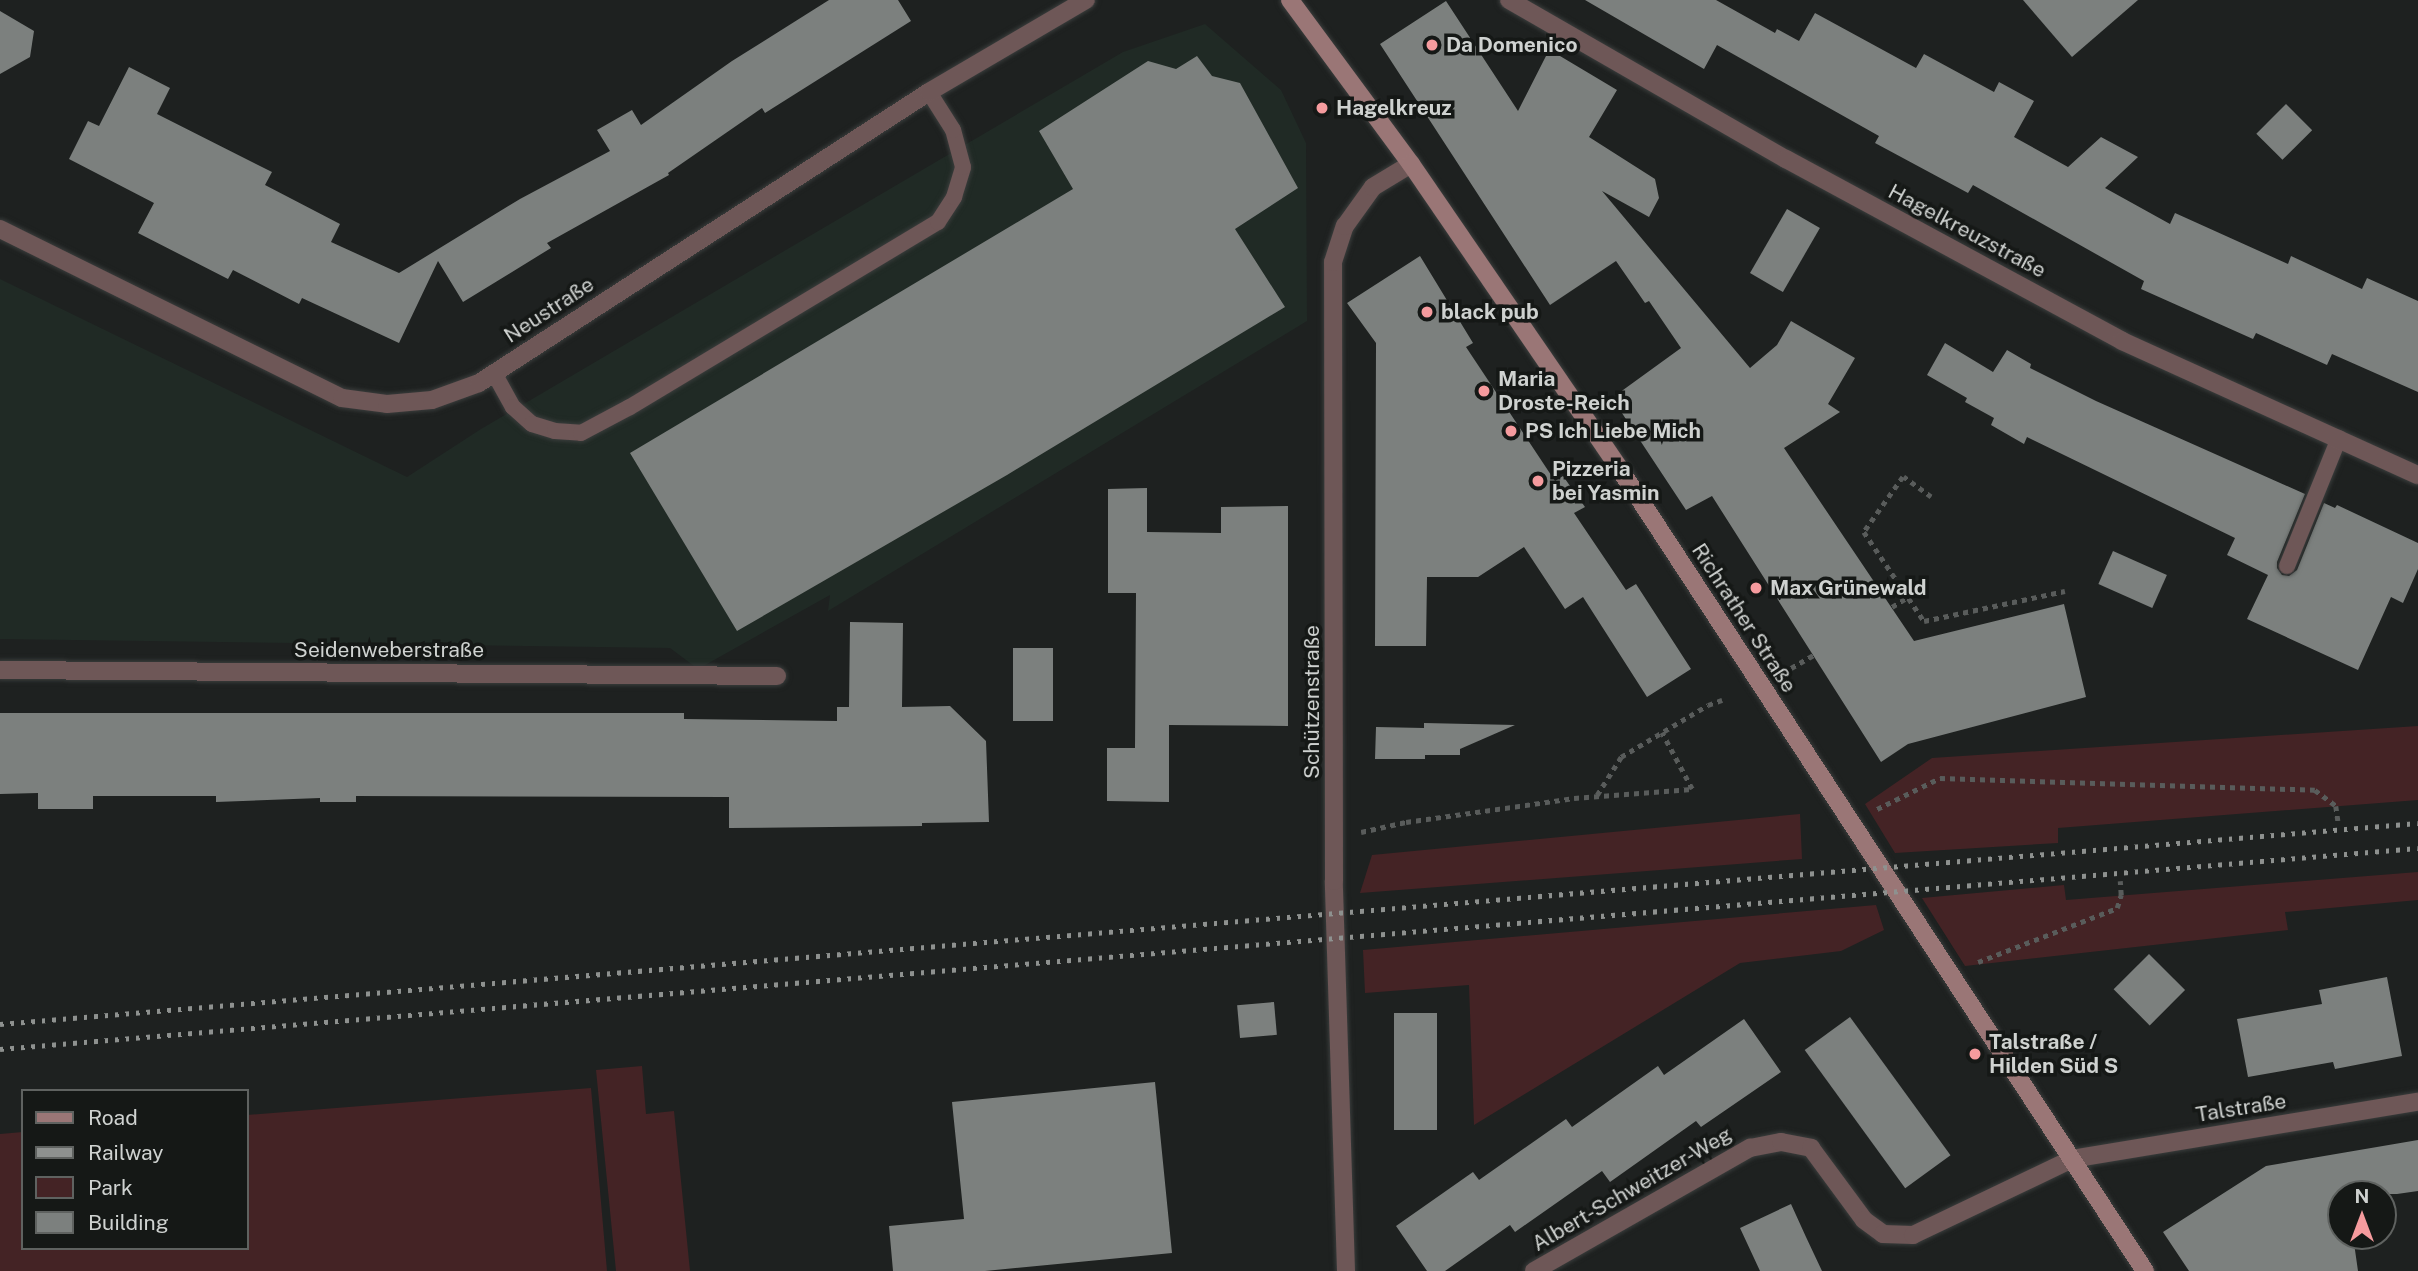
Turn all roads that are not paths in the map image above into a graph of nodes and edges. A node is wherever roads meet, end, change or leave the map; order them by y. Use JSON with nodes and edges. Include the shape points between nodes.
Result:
{"nodes":[{"id":1,"x":1086,"y":0,"type":"edge"},
{"id":2,"x":1290,"y":0,"type":"edge"},
{"id":3,"x":1509,"y":0,"type":"edge"},
{"id":4,"x":929,"y":92,"type":"junction"},
{"id":5,"x":1411,"y":164,"type":"junction"},
{"id":6,"x":0,"y":229,"type":"edge"},
{"id":7,"x":494,"y":373,"type":"junction"},
{"id":8,"x":2339,"y":438,"type":"junction"},
{"id":9,"x":2418,"y":475,"type":"edge"},
{"id":10,"x":2287,"y":566,"type":"dead end"},
{"id":11,"x":0,"y":670,"type":"edge"},
{"id":12,"x":777,"y":676,"type":"dead end"},
{"id":13,"x":2418,"y":1102,"type":"edge"},
{"id":14,"x":2072,"y":1159,"type":"junction"},
{"id":15,"x":1346,"y":1271,"type":"edge"},
{"id":16,"x":1534,"y":1271,"type":"edge"},
{"id":17,"x":2145,"y":1271,"type":"edge"}],
"edges":[{"from":1,"to":4,"type":"street","name":"Neustraße"},
{"from":2,"to":5,"type":"main road","name":"Richrather Straße"},
{"from":3,"to":8,"type":"street","name":"Hagelkreuzstraße","via":[[1786,159],[2122,341]]},
{"from":4,"to":7,"type":"street","name":"Neustraße"},
{"from":4,"to":7,"type":"lane","via":[[953,131],[963,167],[954,197],[938,222],[581,433],[532,424],[513,407]]},
{"from":5,"to":14,"type":"main road","name":"Richrather Straße","via":[[1623,474]]},
{"from":5,"to":15,"type":"street","name":"Schützenstraße","via":[[1373,187],[1345,226],[1333,262],[1334,881]]},
{"from":6,"to":7,"type":"street","name":"Neustraße","via":[[342,398],[387,404],[432,400]]},
{"from":8,"to":9,"type":"street","name":"Hagelkreuzstraße"},
{"from":8,"to":10,"type":"lane"},
{"from":11,"to":12,"type":"street","name":"Seidenweberstraße"},
{"from":13,"to":14,"type":"street","name":"Talstraße"},
{"from":14,"to":16,"type":"street","name":"Albert-Schweitzer-Weg","via":[[1913,1235],[1883,1234],[1864,1220],[1811,1148],[1781,1142],[1750,1148]]},
{"from":14,"to":17,"type":"main road","name":"Richrather Straße"}]}
